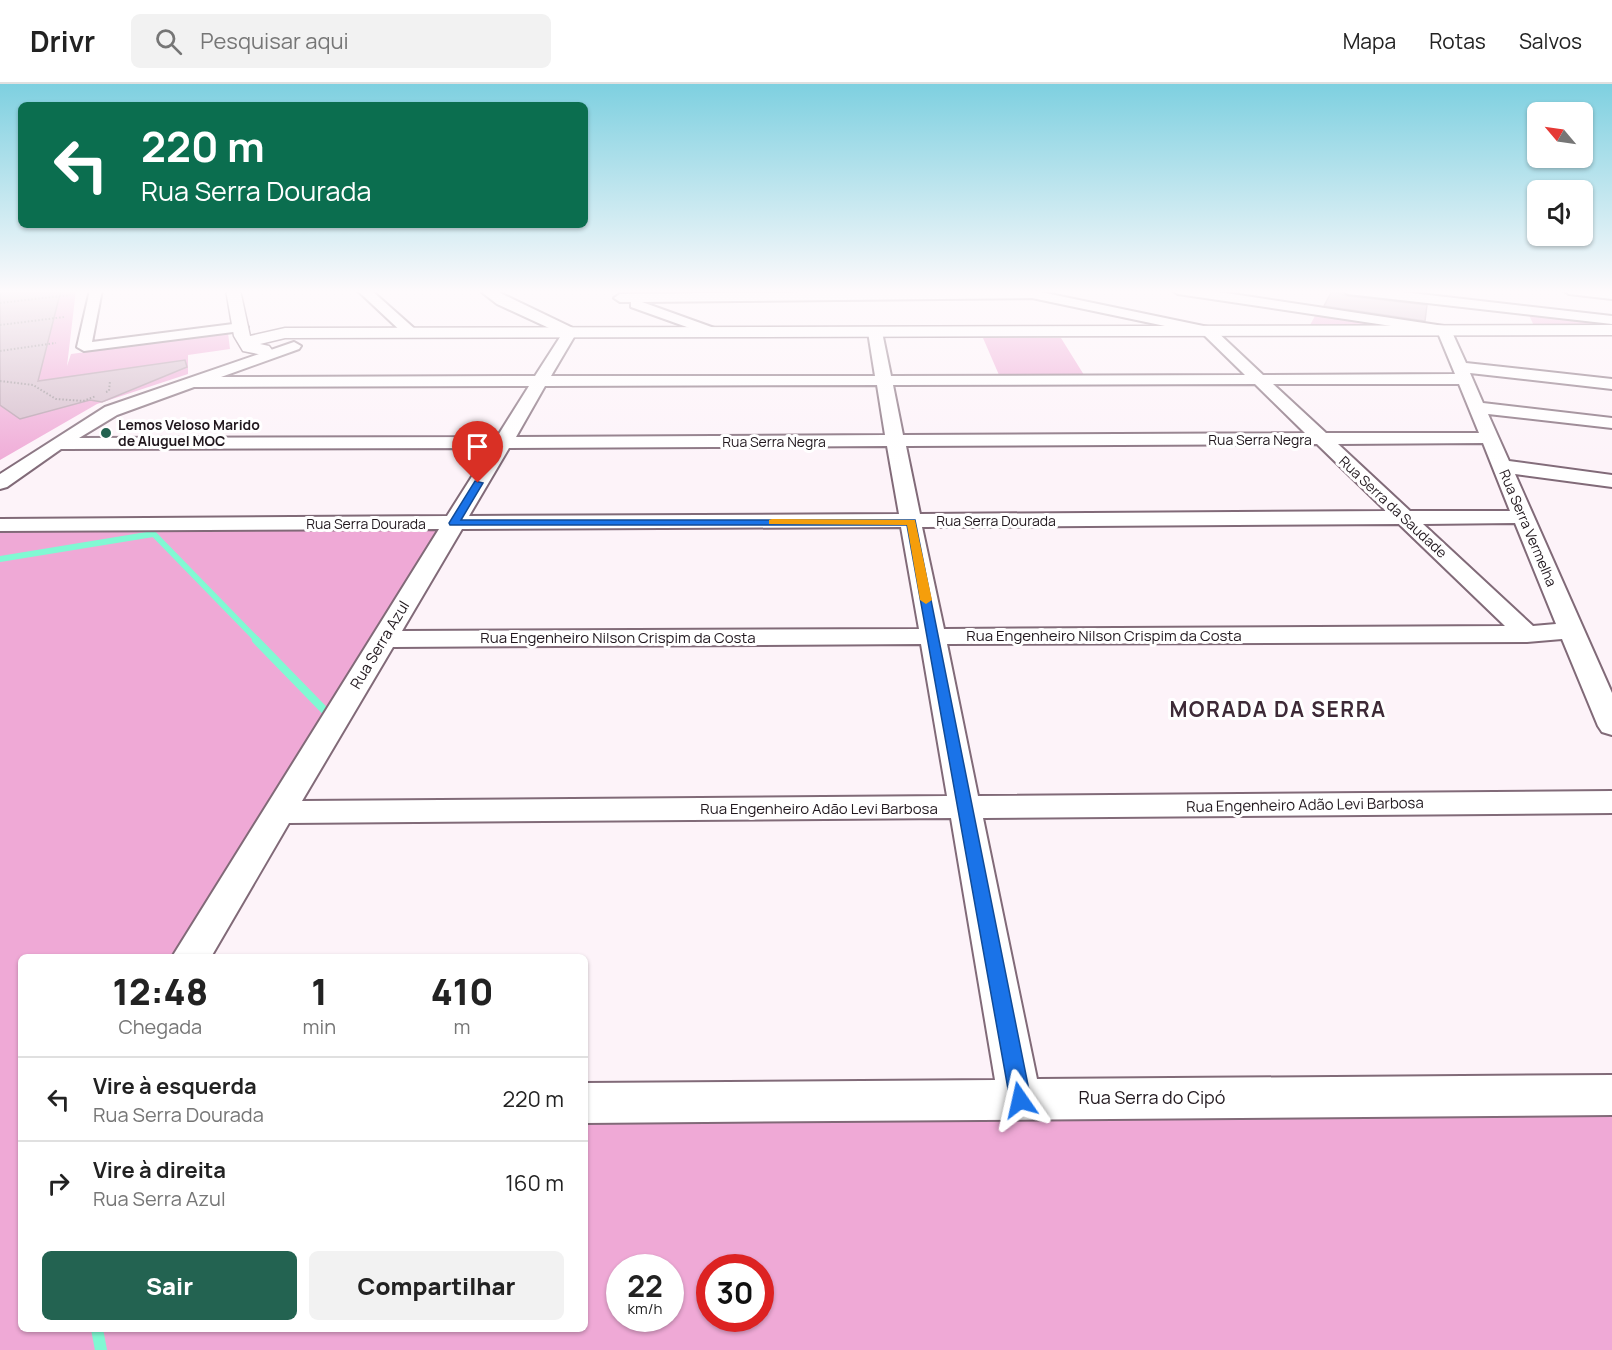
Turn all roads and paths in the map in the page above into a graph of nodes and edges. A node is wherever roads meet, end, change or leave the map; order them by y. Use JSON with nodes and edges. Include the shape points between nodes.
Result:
{"nodes":[{"id":1,"x":242,"y":349,"type":"edge"},
{"id":2,"x":280,"y":349,"type":"edge"},
{"id":3,"x":560,"y":349,"type":"edge"},
{"id":4,"x":878,"y":349,"type":"edge"},
{"id":5,"x":1227,"y":349,"type":"edge"},
{"id":6,"x":1452,"y":349,"type":"edge"},
{"id":7,"x":1462,"y":373,"type":"junction"},
{"id":8,"x":1259,"y":380,"type":"junction"},
{"id":9,"x":0,"y":381,"type":"edge"},
{"id":10,"x":110,"y":381,"type":"dead end"},
{"id":11,"x":885,"y":381,"type":"junction"},
{"id":12,"x":195,"y":382,"type":"junction"},
{"id":13,"x":540,"y":382,"type":"junction"},
{"id":14,"x":1612,"y":384,"type":"edge"},
{"id":15,"x":48,"y":394,"type":"junction"},
{"id":16,"x":40,"y":396,"type":"dead end"},
{"id":17,"x":1476,"y":407,"type":"junction"},
{"id":18,"x":1612,"y":423,"type":"edge"},
{"id":19,"x":1489,"y":438,"type":"junction"},
{"id":20,"x":1322,"y":440,"type":"junction"},
{"id":21,"x":896,"y":441,"type":"junction"},
{"id":22,"x":503,"y":442,"type":"junction"},
{"id":23,"x":58,"y":444,"type":"junction"},
{"id":24,"x":1501,"y":466,"type":"junction"},
{"id":25,"x":1612,"y":481,"type":"edge"},
{"id":26,"x":0,"y":483,"type":"edge"},
{"id":27,"x":1523,"y":517,"type":"junction"},
{"id":28,"x":1407,"y":520,"type":"junction"},
{"id":29,"x":911,"y":522,"type":"junction"},
{"id":30,"x":454,"y":523,"type":"junction"},
{"id":31,"x":0,"y":525,"type":"edge"},
{"id":32,"x":1572,"y":631,"type":"junction"},
{"id":33,"x":1527,"y":634,"type":"junction"},
{"id":34,"x":933,"y":637,"type":"junction"},
{"id":35,"x":384,"y":639,"type":"junction"},
{"id":36,"x":1612,"y":726,"type":"edge"},
{"id":37,"x":1612,"y":802,"type":"edge"},
{"id":38,"x":965,"y":808,"type":"junction"},
{"id":39,"x":279,"y":812,"type":"junction"},
{"id":40,"x":193,"y":954,"type":"edge"},
{"id":41,"x":1612,"y":1095,"type":"edge"},
{"id":42,"x":1020,"y":1100,"type":"junction"},
{"id":43,"x":588,"y":1103,"type":"edge"}],
"edges":[{"from":1,"to":12,"type":"street"},
{"from":2,"to":12,"type":"street"},
{"from":3,"to":13,"type":"street","name":"Rua Serra Azul"},
{"from":4,"to":11,"type":"street"},
{"from":5,"to":8,"type":"street","name":"Rua Serra da Saudade"},
{"from":6,"to":7,"type":"street","name":"Rua Serra Vermelha"},
{"from":7,"to":8,"type":"street"},
{"from":7,"to":14,"type":"street"},
{"from":7,"to":17,"type":"street","name":"Rua Serra Vermelha"},
{"from":8,"to":11,"type":"street"},
{"from":8,"to":20,"type":"street","name":"Rua Serra da Saudade"},
{"from":9,"to":15,"type":"path","via":[[33,385]]},
{"from":10,"to":15,"type":"path","via":[[109,390],[83,401],[56,399]]},
{"from":11,"to":13,"type":"street"},
{"from":11,"to":21,"type":"street"},
{"from":12,"to":13,"type":"street"},
{"from":12,"to":23,"type":"street","via":[[111,411]]},
{"from":13,"to":22,"type":"street","name":"Rua Serra Azul"},
{"from":15,"to":16,"type":"path"},
{"from":17,"to":18,"type":"street"},
{"from":17,"to":19,"type":"street","name":"Rua Serra Vermelha"},
{"from":19,"to":20,"type":"street","name":"Rua Serra Negra"},
{"from":19,"to":24,"type":"street","name":"Rua Serra Vermelha"},
{"from":20,"to":21,"type":"street","name":"Rua Serra Negra"},
{"from":20,"to":28,"type":"street","name":"Rua Serra da Saudade"},
{"from":21,"to":22,"type":"street","name":"Rua Serra Negra"},
{"from":21,"to":29,"type":"street"},
{"from":22,"to":23,"type":"street","name":"Rua Serra Negra"},
{"from":22,"to":30,"type":"street","name":"Rua Serra Azul"},
{"from":23,"to":26,"type":"street"},
{"from":24,"to":25,"type":"street"},
{"from":24,"to":27,"type":"street","name":"Rua Serra Vermelha"},
{"from":27,"to":28,"type":"street","name":"Rua Serra Dourada"},
{"from":27,"to":32,"type":"street","name":"Rua Serra Vermelha"},
{"from":28,"to":29,"type":"street","name":"Rua Serra Dourada"},
{"from":28,"to":33,"type":"street","name":"Rua Serra da Saudade"},
{"from":29,"to":30,"type":"street","name":"Rua Serra Dourada"},
{"from":29,"to":34,"type":"street"},
{"from":30,"to":31,"type":"street","name":"Rua Serra Dourada"},
{"from":30,"to":35,"type":"street","name":"Rua Serra Azul"},
{"from":32,"to":33,"type":"street","name":"Rua Engenheiro Nilson Crispim da Costa"},
{"from":32,"to":36,"type":"street","name":"Rua Serra Vermelha"},
{"from":33,"to":34,"type":"street","name":"Rua Engenheiro Nilson Crispim da Costa"},
{"from":34,"to":35,"type":"street","name":"Rua Engenheiro Nilson Crispim da Costa"},
{"from":34,"to":38,"type":"street"},
{"from":35,"to":39,"type":"street","name":"Rua Serra Azul"},
{"from":37,"to":38,"type":"street","name":"Rua Engenheiro Adão Levi Barbosa"},
{"from":38,"to":39,"type":"street","name":"Rua Engenheiro Adão Levi Barbosa"},
{"from":38,"to":42,"type":"street"},
{"from":39,"to":40,"type":"street","name":"Rua Serra Azul"},
{"from":41,"to":42,"type":"street","name":"Rua Serra do Cipó"},
{"from":42,"to":43,"type":"street","name":"Rua Serra do Cipó"}]}
